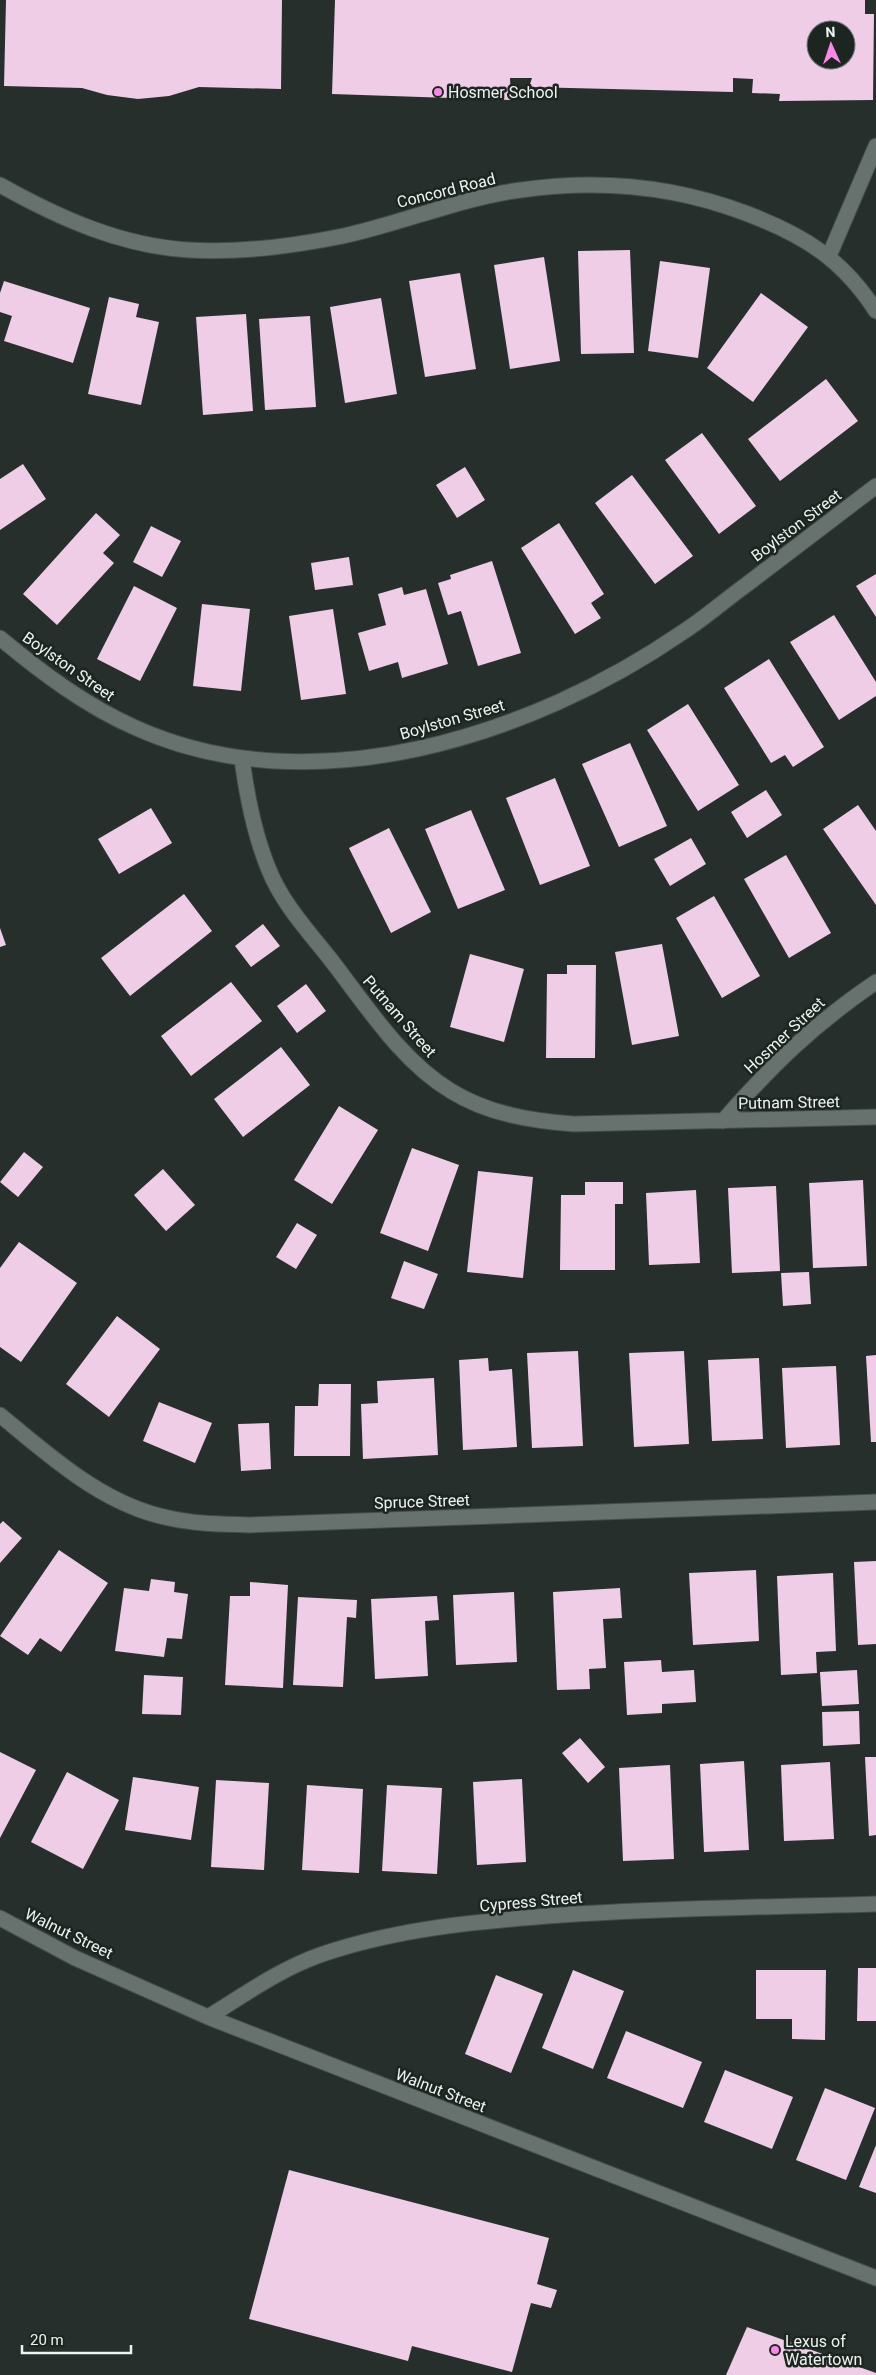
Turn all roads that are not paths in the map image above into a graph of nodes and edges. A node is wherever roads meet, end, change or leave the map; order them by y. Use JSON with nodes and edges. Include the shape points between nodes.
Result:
{"nodes":[{"id":1,"x":876,"y":146,"type":"edge"},
{"id":2,"x":0,"y":185,"type":"edge"},
{"id":3,"x":829,"y":256,"type":"junction"},
{"id":4,"x":876,"y":311,"type":"edge"},
{"id":5,"x":876,"y":486,"type":"edge"},
{"id":6,"x":0,"y":638,"type":"edge"},
{"id":7,"x":242,"y":759,"type":"junction"},
{"id":8,"x":876,"y":982,"type":"edge"},
{"id":9,"x":876,"y":1117,"type":"edge"},
{"id":10,"x":723,"y":1121,"type":"junction"},
{"id":11,"x":0,"y":1415,"type":"edge"},
{"id":12,"x":876,"y":1502,"type":"edge"},
{"id":13,"x":876,"y":1904,"type":"edge"},
{"id":14,"x":0,"y":1918,"type":"edge"},
{"id":15,"x":208,"y":2017,"type":"junction"},
{"id":16,"x":876,"y":2278,"type":"edge"}],
"edges":[{"from":1,"to":3,"type":"street"},
{"from":2,"to":3,"type":"street","name":"Concord Road","via":[[41,208],[91,229],[139,244],[190,250],[245,249],[344,236],[470,200],[520,190],[574,184],[628,185],[730,207],[776,224]]},
{"from":3,"to":4,"type":"street","name":"Concord Road","via":[[859,284]]},
{"from":5,"to":7,"type":"street","name":"Boylston Street","via":[[683,632],[592,686],[532,713],[414,750],[300,763]]},
{"from":6,"to":7,"type":"street","name":"Boylston Street","via":[[94,708],[137,729],[190,747]]},
{"from":7,"to":10,"type":"street","name":"Putnam Street","via":[[257,836],[269,871],[288,906],[379,1023],[413,1061],[450,1091],[491,1109],[530,1120],[574,1124]]},
{"from":8,"to":10,"type":"street","name":"Hosmer Street","via":[[836,1009],[796,1043]]},
{"from":9,"to":10,"type":"street","name":"Putnam Street"},
{"from":11,"to":12,"type":"street","name":"Spruce Street","via":[[94,1487],[167,1518],[206,1523],[249,1525]]},
{"from":13,"to":15,"type":"street","name":"Cypress Street","via":[[595,1913],[420,1930],[365,1940],[314,1958],[278,1974]]},
{"from":14,"to":15,"type":"street","name":"Walnut Street","via":[[75,1958]]},
{"from":15,"to":16,"type":"street","name":"Walnut Street"}]}
